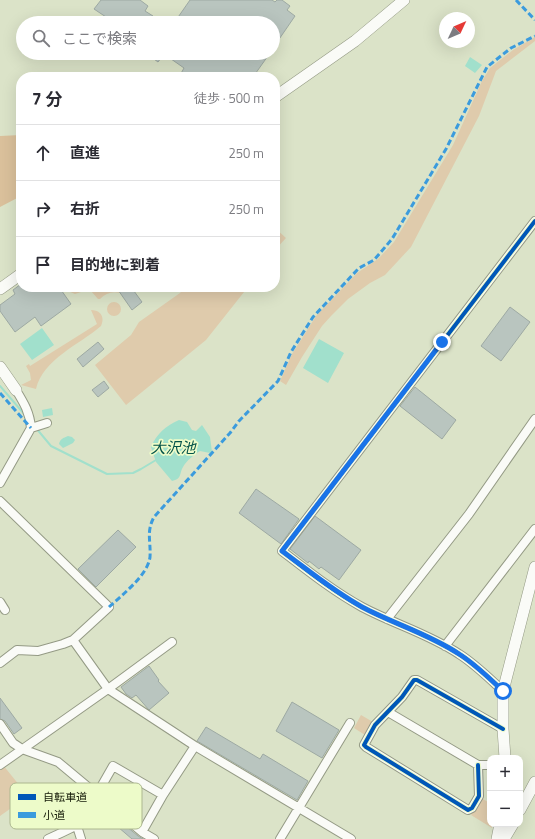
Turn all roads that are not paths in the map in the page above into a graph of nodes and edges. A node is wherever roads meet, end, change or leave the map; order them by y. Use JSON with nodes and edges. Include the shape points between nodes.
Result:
{"nodes":[{"id":1,"x":404,"y":0,"type":"edge"},
{"id":2,"x":280,"y":94,"type":"edge"},
{"id":3,"x":535,"y":220,"type":"edge"},
{"id":4,"x":16,"y":278,"type":"edge"},
{"id":5,"x":0,"y":289,"type":"edge"},
{"id":6,"x":0,"y":367,"type":"edge"},
{"id":7,"x":16,"y":390,"type":"joint"},
{"id":8,"x":535,"y":419,"type":"edge"},
{"id":9,"x":47,"y":423,"type":"dead end"},
{"id":10,"x":32,"y":428,"type":"junction"},
{"id":11,"x":0,"y":483,"type":"edge"},
{"id":12,"x":0,"y":500,"type":"edge"},
{"id":13,"x":535,"y":529,"type":"edge"},
{"id":14,"x":535,"y":567,"type":"edge"},
{"id":15,"x":387,"y":619,"type":"junction"},
{"id":16,"x":73,"y":640,"type":"junction"},
{"id":17,"x":172,"y":642,"type":"dead end"},
{"id":18,"x":445,"y":646,"type":"junction"},
{"id":19,"x":0,"y":663,"type":"edge"},
{"id":20,"x":108,"y":689,"type":"junction"},
{"id":21,"x":503,"y":691,"type":"junction"},
{"id":22,"x":388,"y":712,"type":"junction"},
{"id":23,"x":350,"y":723,"type":"dead end"},
{"id":24,"x":0,"y":724,"type":"edge"},
{"id":25,"x":502,"y":729,"type":"junction"},
{"id":26,"x":195,"y":746,"type":"junction"},
{"id":27,"x":22,"y":749,"type":"junction"},
{"id":28,"x":504,"y":755,"type":"edge"},
{"id":29,"x":0,"y":765,"type":"edge"},
{"id":30,"x":478,"y":765,"type":"junction"},
{"id":31,"x":487,"y":765,"type":"edge"},
{"id":32,"x":535,"y":782,"type":"edge"},
{"id":33,"x":84,"y":783,"type":"edge"},
{"id":34,"x":103,"y":783,"type":"edge"},
{"id":35,"x":163,"y":795,"type":"junction"},
{"id":36,"x":523,"y":804,"type":"edge"},
{"id":37,"x":299,"y":807,"type":"junction"},
{"id":38,"x":499,"y":827,"type":"edge"},
{"id":39,"x":511,"y":827,"type":"edge"},
{"id":40,"x":70,"y":829,"type":"edge"},
{"id":41,"x":78,"y":829,"type":"edge"},
{"id":42,"x":139,"y":829,"type":"edge"},
{"id":43,"x":142,"y":832,"type":"junction"},
{"id":44,"x":48,"y":839,"type":"edge"},
{"id":45,"x":81,"y":839,"type":"edge"},
{"id":46,"x":154,"y":839,"type":"edge"},
{"id":47,"x":280,"y":839,"type":"edge"},
{"id":48,"x":351,"y":839,"type":"edge"},
{"id":49,"x":497,"y":839,"type":"edge"},
{"id":50,"x":504,"y":839,"type":"edge"}],
"edges":[{"from":1,"to":2,"type":"street","via":[[355,41]]},
{"from":3,"to":15,"type":"street","via":[[282,551],[331,588]]},
{"from":4,"to":5,"type":"street"},
{"from":6,"to":7,"type":"street"},
{"from":7,"to":10,"type":"street","via":[[27,408]]},
{"from":8,"to":15,"type":"street","via":[[469,514]]},
{"from":9,"to":10,"type":"street"},
{"from":10,"to":11,"type":"street"},
{"from":12,"to":16,"type":"street","via":[[109,607]]},
{"from":13,"to":18,"type":"street"},
{"from":14,"to":21,"type":"street"},
{"from":15,"to":18,"type":"street"},
{"from":16,"to":19,"type":"street","via":[[38,650],[18,650]]},
{"from":16,"to":20,"type":"street"},
{"from":17,"to":20,"type":"street"},
{"from":18,"to":21,"type":"street","via":[[483,672]]},
{"from":20,"to":26,"type":"street"},
{"from":20,"to":27,"type":"street"},
{"from":21,"to":25,"type":"street"},
{"from":22,"to":25,"type":"street","via":[[412,681],[417,680]]},
{"from":22,"to":30,"type":"street"},
{"from":22,"to":30,"type":"street","via":[[375,725],[364,745],[468,810],[479,796]]},
{"from":23,"to":37,"type":"street"},
{"from":24,"to":27,"type":"street","via":[[13,743]]},
{"from":25,"to":28,"type":"street"},
{"from":26,"to":35,"type":"street"},
{"from":26,"to":37,"type":"street"},
{"from":27,"to":29,"type":"street"},
{"from":27,"to":33,"type":"street","via":[[58,762]]},
{"from":30,"to":31,"type":"street"},
{"from":32,"to":36,"type":"street"},
{"from":34,"to":35,"type":"street","via":[[113,766]]},
{"from":35,"to":43,"type":"street"},
{"from":37,"to":47,"type":"street"},
{"from":37,"to":48,"type":"street"},
{"from":38,"to":49,"type":"street"},
{"from":39,"to":50,"type":"street"},
{"from":40,"to":44,"type":"street"},
{"from":41,"to":45,"type":"street"},
{"from":42,"to":43,"type":"street"},
{"from":43,"to":46,"type":"street"}]}
